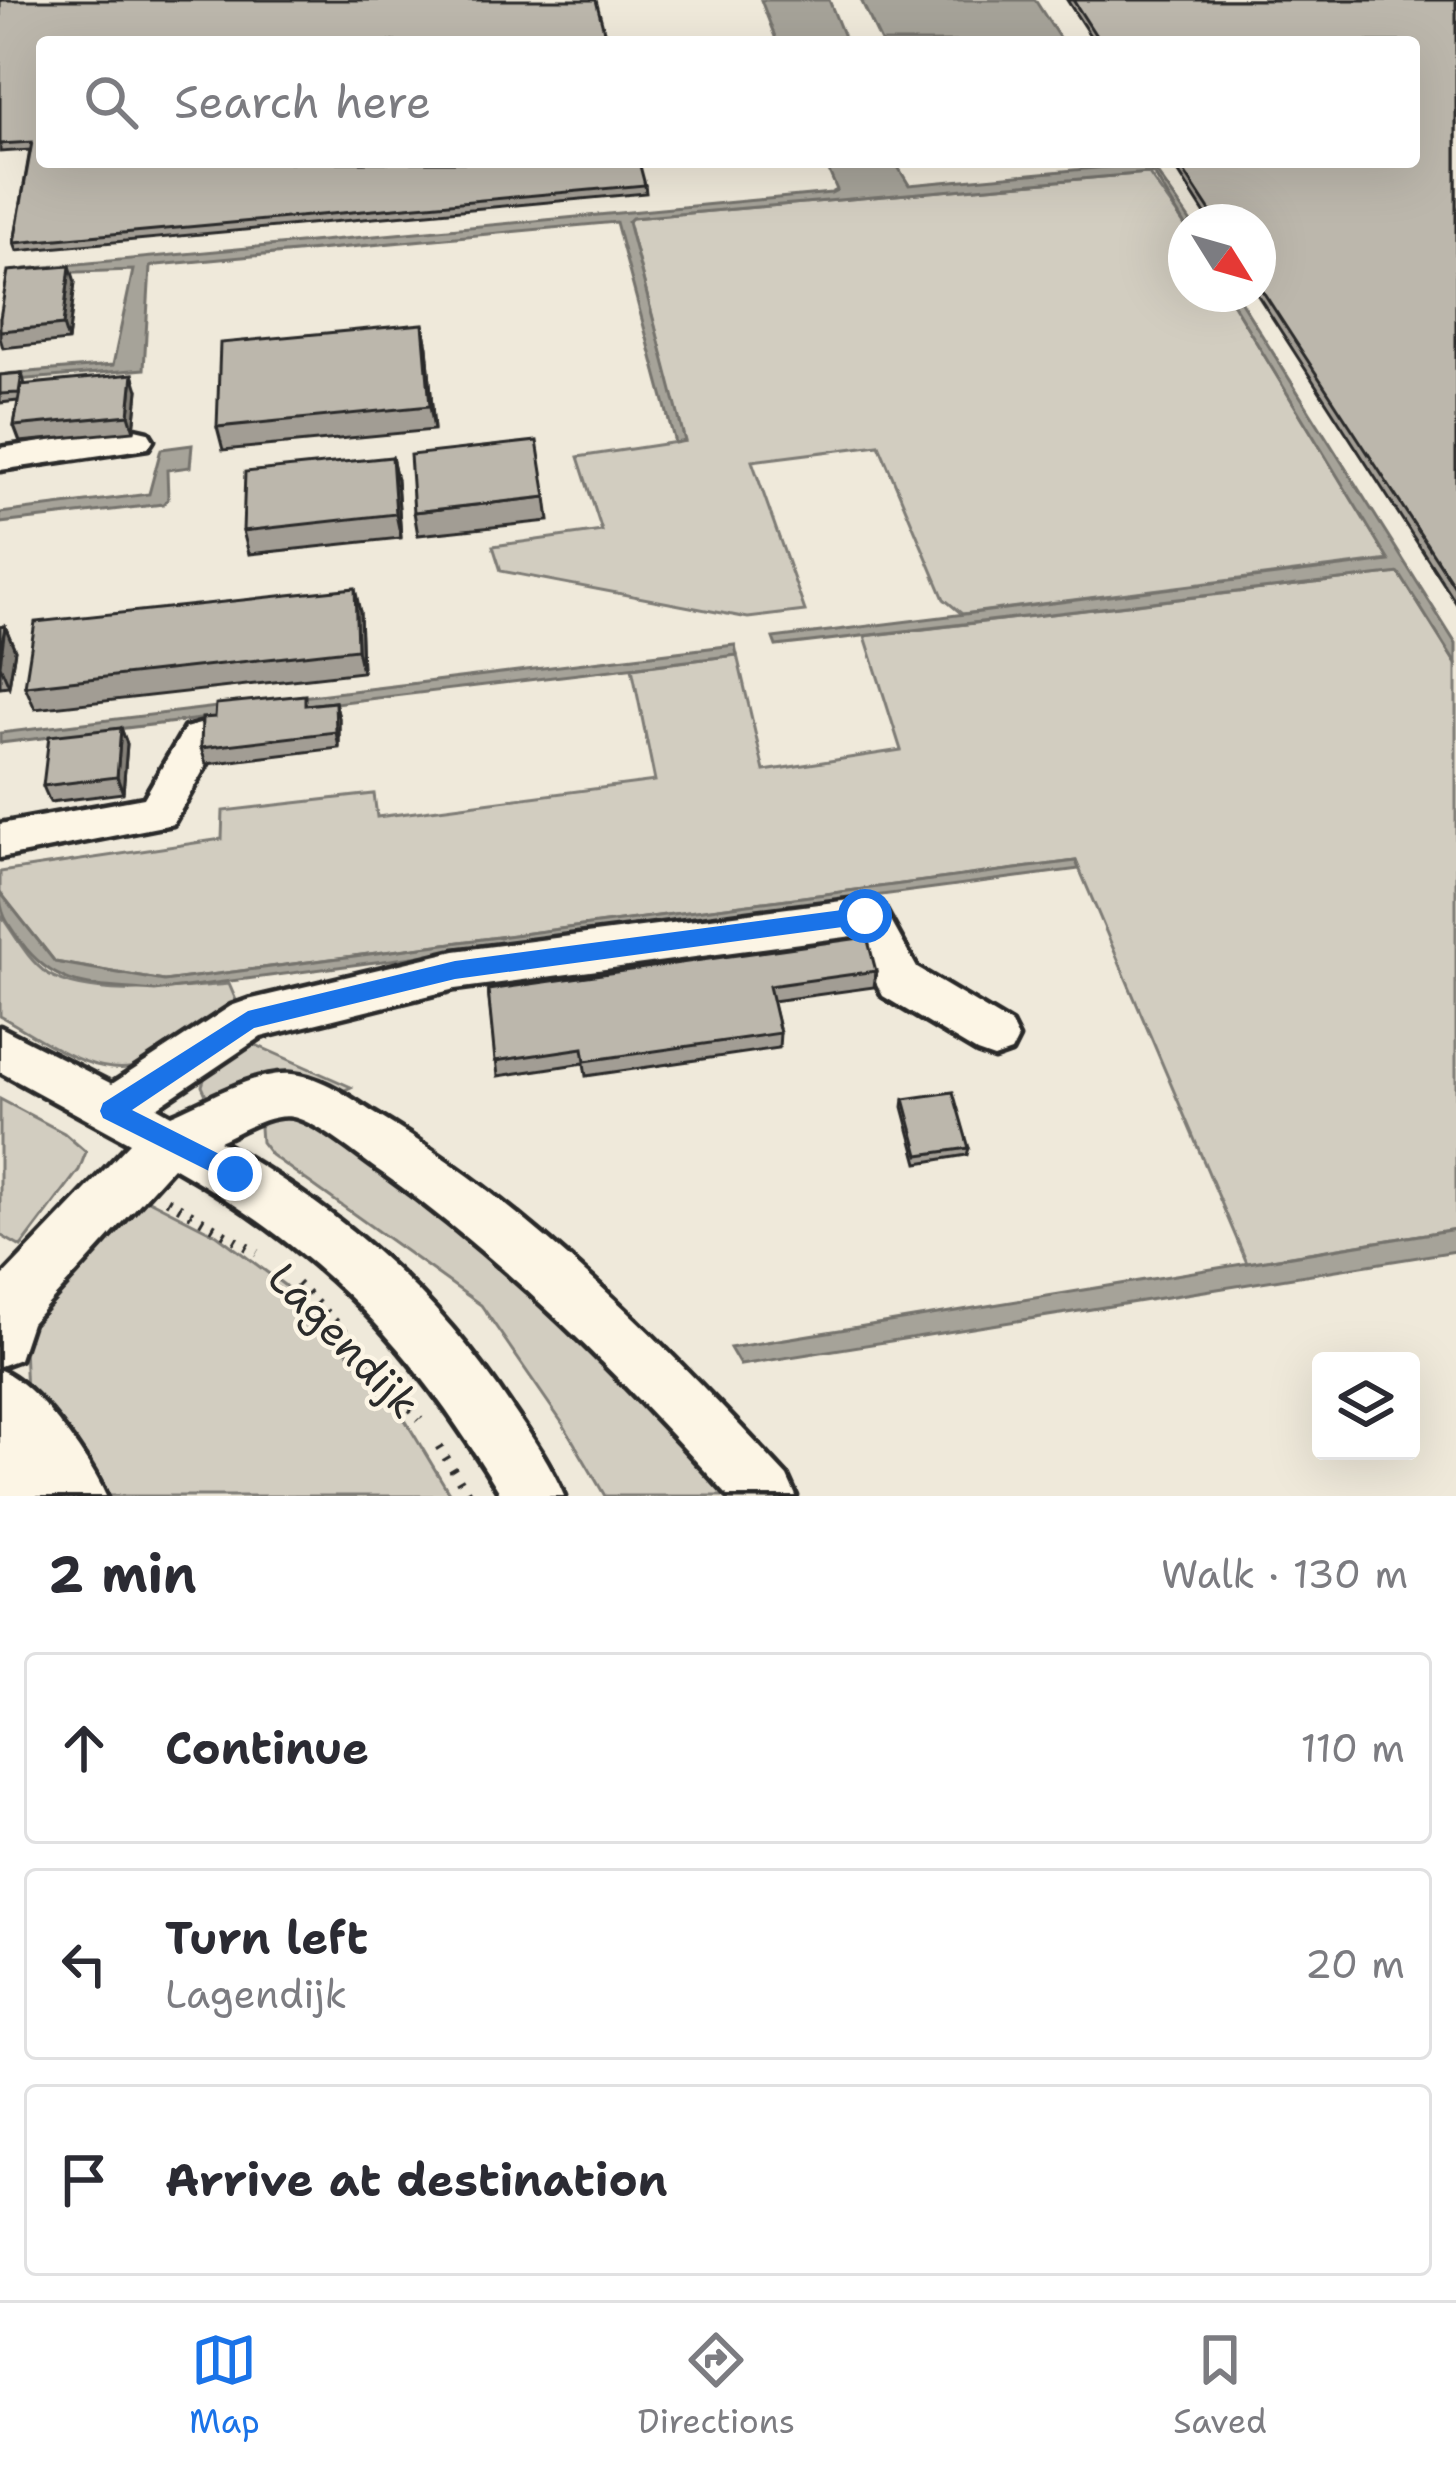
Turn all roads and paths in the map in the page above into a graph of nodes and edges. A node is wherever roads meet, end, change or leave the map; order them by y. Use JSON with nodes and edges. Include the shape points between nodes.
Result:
{"nodes":[{"id":1,"x":135,"y":440,"type":"dead end"},
{"id":2,"x":0,"y":459,"type":"edge"},
{"id":3,"x":200,"y":740,"type":"edge"},
{"id":4,"x":0,"y":841,"type":"edge"},
{"id":5,"x":994,"y":1038,"type":"dead end"},
{"id":6,"x":0,"y":1048,"type":"edge"},
{"id":7,"x":111,"y":1111,"type":"junction"},
{"id":8,"x":167,"y":1139,"type":"junction"},
{"id":9,"x":129,"y":1175,"type":"junction"},
{"id":10,"x":277,"y":1264,"type":"dead end"},
{"id":11,"x":291,"y":1278,"type":"dead end"},
{"id":12,"x":2,"y":1318,"type":"edge"},
{"id":13,"x":0,"y":1397,"type":"edge"},
{"id":14,"x":14,"y":1496,"type":"edge"},
{"id":15,"x":77,"y":1496,"type":"edge"},
{"id":16,"x":470,"y":1496,"type":"edge"},
{"id":17,"x":536,"y":1496,"type":"edge"},
{"id":18,"x":767,"y":1496,"type":"edge"}],
"edges":[{"from":1,"to":2,"type":"street"},
{"from":3,"to":4,"type":"street","via":[[158,812]]},
{"from":5,"to":7,"type":"street","via":[[900,982],[865,916],[455,970],[248,1020]]},
{"from":6,"to":7,"type":"street","name":"Lagendijk"},
{"from":7,"to":8,"type":"street","name":"Lagendijk"},
{"from":8,"to":9,"type":"street"},
{"from":8,"to":17,"type":"street","name":"Lagendijk","via":[[289,1210],[390,1295],[470,1390]]},
{"from":8,"to":18,"type":"street","via":[[286,1095],[340,1117],[526,1250],[621,1337]]},
{"from":9,"to":10,"type":"path","name":"Lagendijk"},
{"from":9,"to":12,"type":"street"},
{"from":11,"to":16,"type":"path","name":"Lagendijk","via":[[362,1348],[430,1431]]},
{"from":13,"to":14,"type":"street"},
{"from":13,"to":15,"type":"street"}]}
